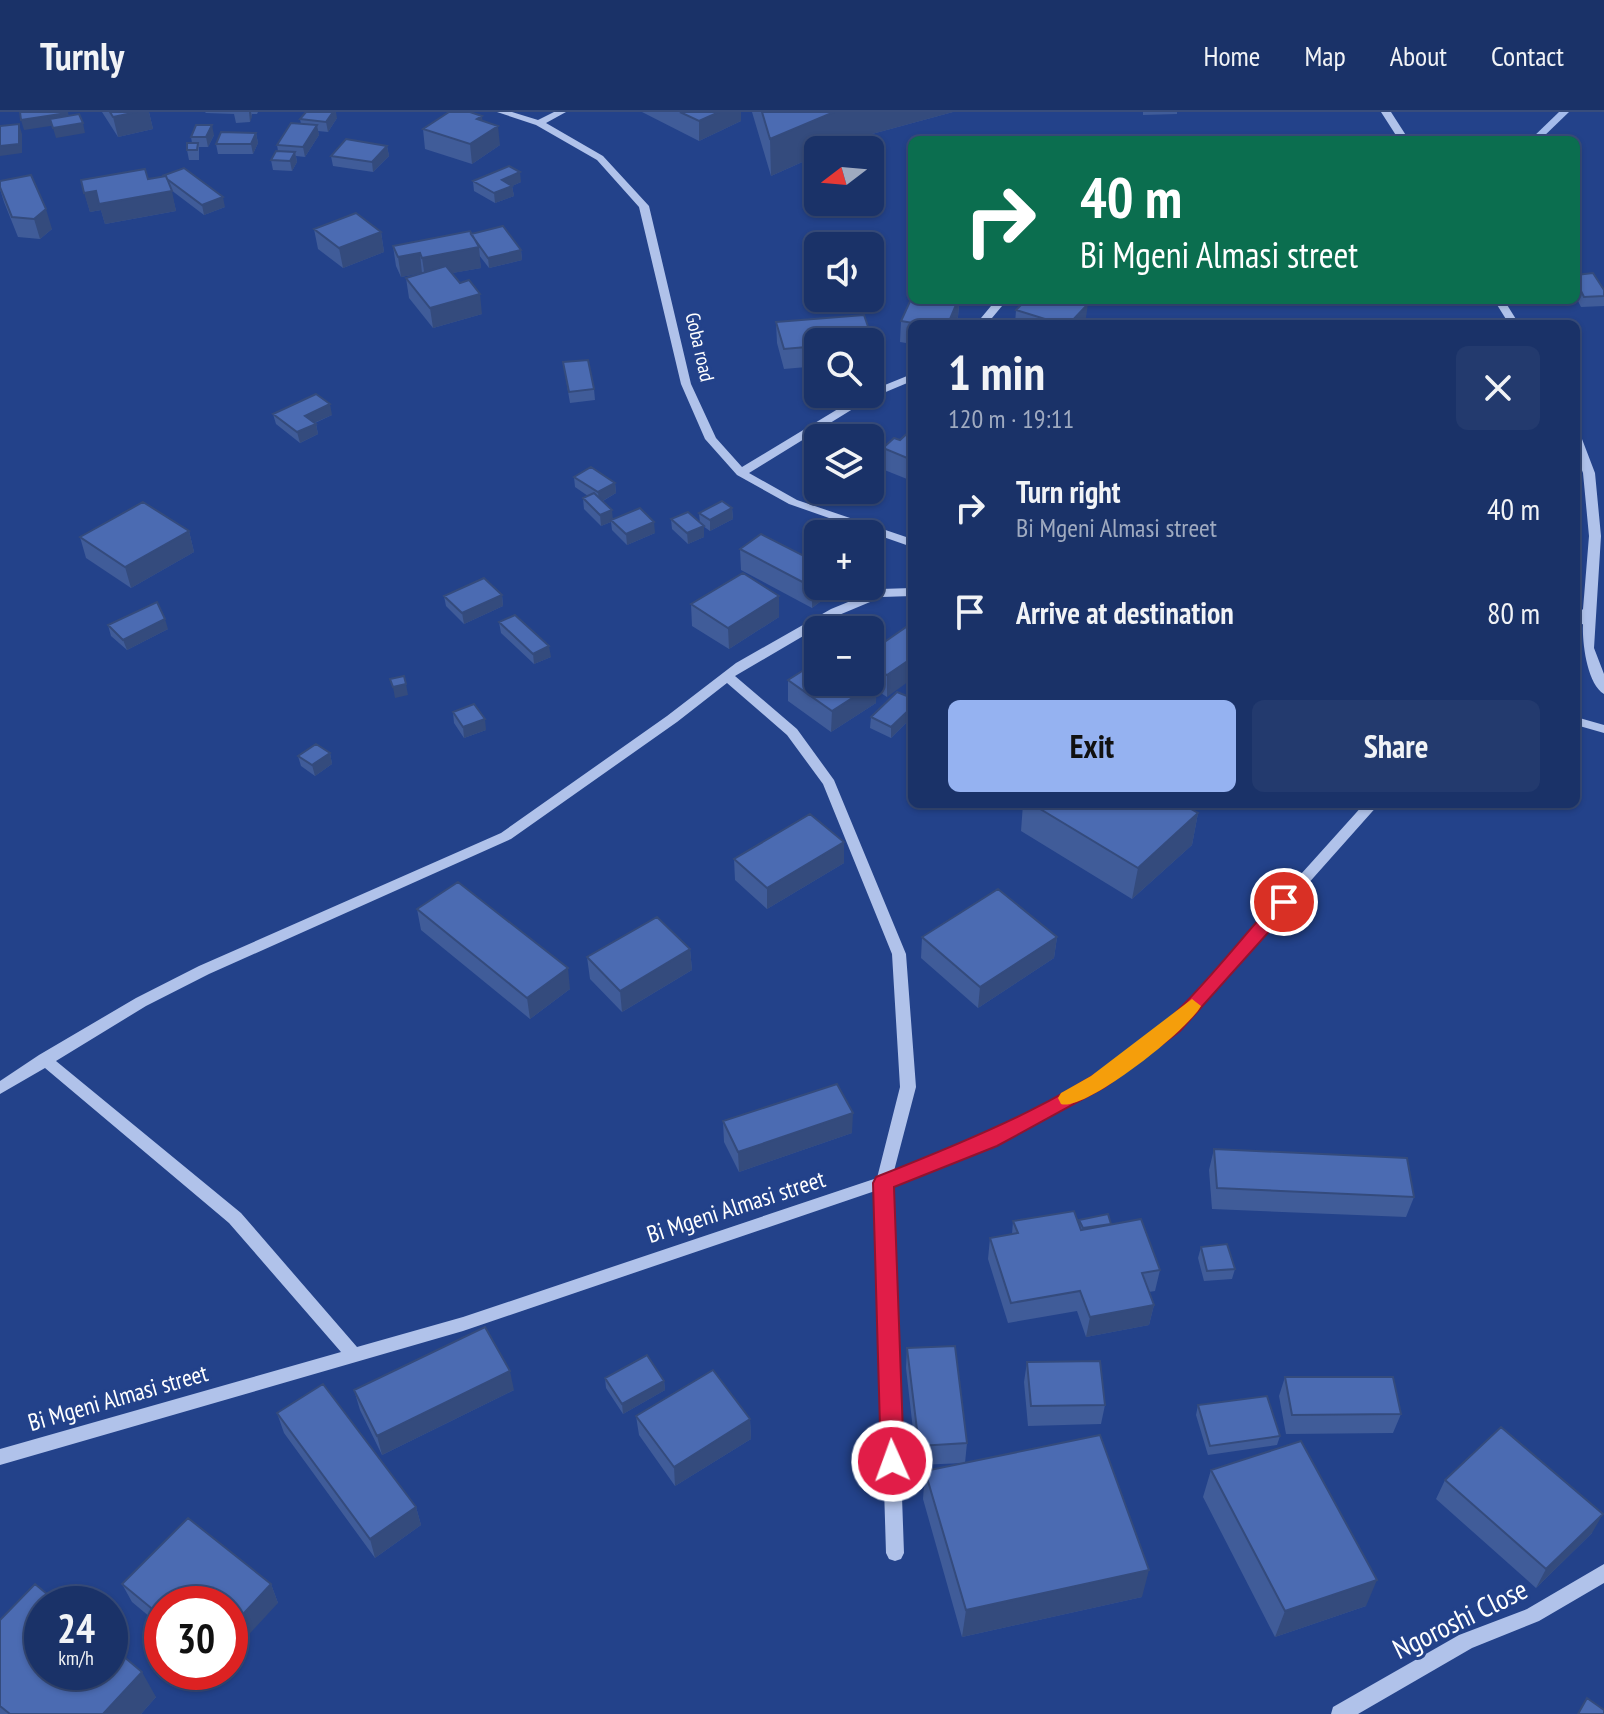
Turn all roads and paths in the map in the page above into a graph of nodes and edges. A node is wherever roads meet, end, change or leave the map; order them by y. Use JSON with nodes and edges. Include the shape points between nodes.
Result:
{"nodes":[{"id":1,"x":502,"y":112,"type":"edge"},
{"id":2,"x":561,"y":112,"type":"edge"},
{"id":3,"x":1386,"y":112,"type":"edge"},
{"id":4,"x":539,"y":123,"type":"junction"},
{"id":5,"x":1401,"y":136,"type":"edge"},
{"id":6,"x":998,"y":304,"type":"edge"},
{"id":7,"x":984,"y":320,"type":"edge"},
{"id":8,"x":908,"y":379,"type":"edge"},
{"id":9,"x":1580,"y":449,"type":"edge"},
{"id":10,"x":741,"y":473,"type":"junction"},
{"id":11,"x":908,"y":542,"type":"edge"},
{"id":12,"x":908,"y":592,"type":"edge"},
{"id":13,"x":1589,"y":610,"type":"junction"},
{"id":14,"x":1580,"y":619,"type":"edge"},
{"id":15,"x":727,"y":676,"type":"junction"},
{"id":16,"x":1604,"y":690,"type":"edge"},
{"id":17,"x":1580,"y":722,"type":"edge"},
{"id":18,"x":1604,"y":729,"type":"edge"},
{"id":19,"x":1368,"y":808,"type":"edge"},
{"id":20,"x":44,"y":1059,"type":"junction"},
{"id":21,"x":0,"y":1088,"type":"edge"},
{"id":22,"x":883,"y":1183,"type":"junction"},
{"id":23,"x":354,"y":1355,"type":"junction"},
{"id":24,"x":0,"y":1457,"type":"edge"},
{"id":25,"x":895,"y":1553,"type":"dead end"},
{"id":26,"x":1604,"y":1573,"type":"edge"},
{"id":27,"x":1340,"y":1714,"type":"edge"}],
"edges":[{"from":1,"to":4,"type":"street","name":"Goba road"},
{"from":2,"to":4,"type":"street"},
{"from":3,"to":5,"type":"street"},
{"from":4,"to":10,"type":"street","name":"Goba road","via":[[600,158],[644,206],[686,384],[711,439]]},
{"from":6,"to":7,"type":"street"},
{"from":8,"to":10,"type":"street","via":[[865,397]]},
{"from":9,"to":13,"type":"street","via":[[1589,473],[1595,536]]},
{"from":10,"to":11,"type":"street","name":"Goba road","via":[[793,502]]},
{"from":12,"to":15,"type":"street","via":[[880,593],[835,612]]},
{"from":13,"to":14,"type":"street"},
{"from":13,"to":16,"type":"street","via":[[1588,648]]},
{"from":15,"to":20,"type":"street","via":[[506,836],[204,970]]},
{"from":15,"to":22,"type":"street","via":[[792,732],[829,783],[899,954],[908,1087]]},
{"from":17,"to":18,"type":"street"},
{"from":19,"to":22,"type":"street","name":"Bi Mgeni Almasi street","via":[[1173,1026],[1098,1082],[990,1140]]},
{"from":20,"to":21,"type":"street"},
{"from":20,"to":23,"type":"street","via":[[235,1218]]},
{"from":22,"to":23,"type":"street","name":"Bi Mgeni Almasi street","via":[[463,1324]]},
{"from":22,"to":25,"type":"street"},
{"from":23,"to":24,"type":"street","name":"Bi Mgeni Almasi street"},
{"from":26,"to":27,"type":"street","name":"Ngoroshi Close","via":[[1533,1615],[1466,1641]]}]}
